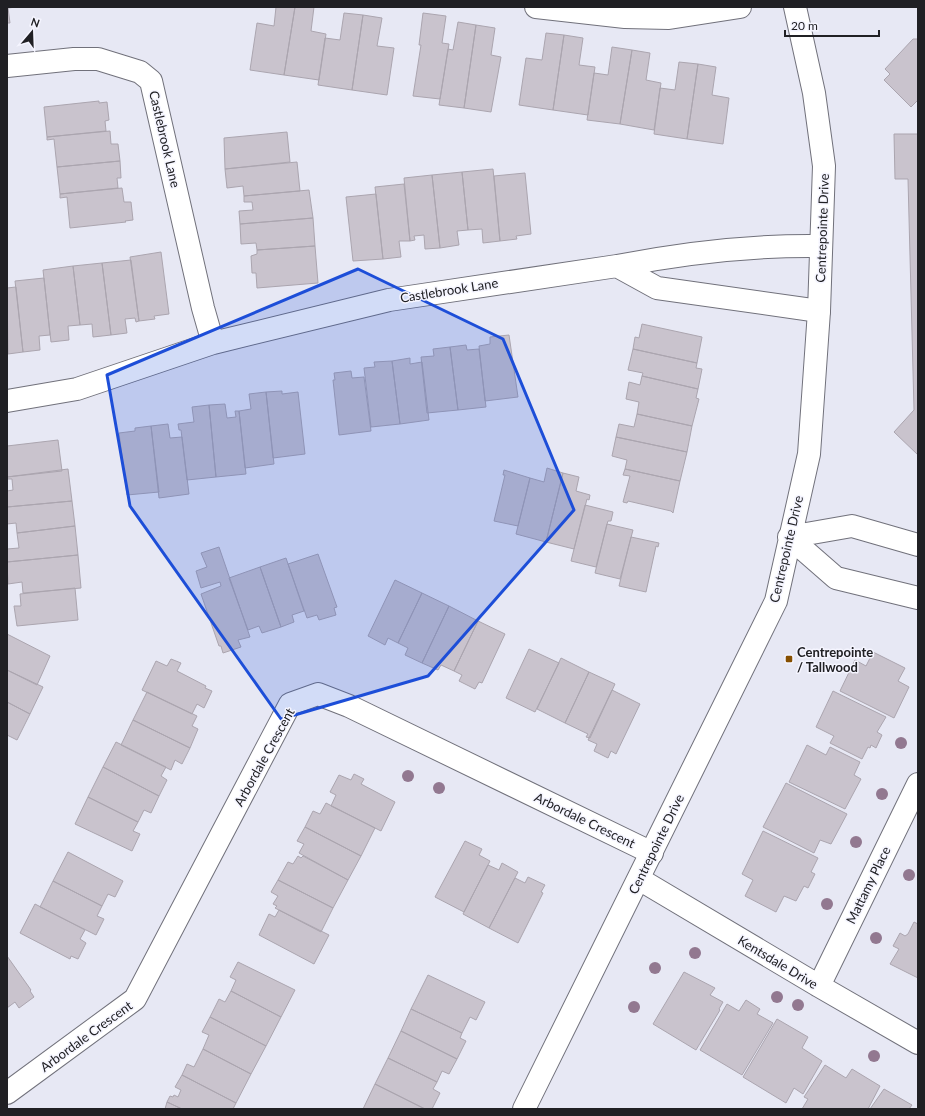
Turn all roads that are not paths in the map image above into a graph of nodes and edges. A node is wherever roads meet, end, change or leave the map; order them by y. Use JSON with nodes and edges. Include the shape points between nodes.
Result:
{"nodes":[{"id":1,"x":536,"y":7,"type":"edge"},
{"id":2,"x":740,"y":7,"type":"edge"},
{"id":3,"x":795,"y":7,"type":"edge"},
{"id":4,"x":7,"y":66,"type":"edge"},
{"id":5,"x":821,"y":246,"type":"junction"},
{"id":6,"x":617,"y":266,"type":"junction"},
{"id":7,"x":819,"y":311,"type":"junction"},
{"id":8,"x":213,"y":343,"type":"junction"},
{"id":9,"x":7,"y":401,"type":"edge"},
{"id":10,"x":789,"y":537,"type":"junction"},
{"id":11,"x":918,"y":545,"type":"edge"},
{"id":12,"x":918,"y":598,"type":"edge"},
{"id":13,"x":918,"y":784,"type":"edge"},
{"id":14,"x":652,"y":853,"type":"junction"},
{"id":15,"x":639,"y":879,"type":"junction"},
{"id":16,"x":819,"y":986,"type":"junction"},
{"id":17,"x":918,"y":1043,"type":"edge"},
{"id":18,"x":7,"y":1093,"type":"edge"},
{"id":19,"x":524,"y":1109,"type":"edge"}],
"edges":[{"from":1,"to":2,"type":"street","via":[[625,18],[669,18]]},
{"from":3,"to":5,"type":"street","name":"Centrepointe Drive","via":[[814,93],[824,166]]},
{"from":4,"to":8,"type":"street","name":"Castlebrook Lane","via":[[98,58],[140,72],[151,81]]},
{"from":5,"to":6,"type":"street","name":"Castlebrook Lane","via":[[781,246],[662,257]]},
{"from":5,"to":7,"type":"street","name":"Centrepointe Drive"},
{"from":6,"to":7,"type":"street","via":[[658,288]]},
{"from":6,"to":8,"type":"street","name":"Castlebrook Lane","via":[[389,300]]},
{"from":7,"to":10,"type":"street","name":"Centrepointe Drive","via":[[808,454]]},
{"from":8,"to":9,"type":"street","name":"Castlebrook Lane","via":[[77,389]]},
{"from":10,"to":11,"type":"street","via":[[852,526]]},
{"from":10,"to":12,"type":"street","via":[[836,578]]},
{"from":10,"to":14,"type":"street","name":"Centrepointe Drive","via":[[776,601]]},
{"from":13,"to":16,"type":"street","name":"Mattamy Place"},
{"from":14,"to":15,"type":"street","name":"Centrepointe Drive"},
{"from":14,"to":18,"type":"street","name":"Arbordale Crescent","via":[[349,706],[318,694],[290,704],[135,999]]},
{"from":15,"to":16,"type":"street","name":"Kentsdale Drive"},
{"from":15,"to":19,"type":"street","name":"Centrepointe Drive"},
{"from":16,"to":17,"type":"street","name":"Kentsdale Drive"}]}
